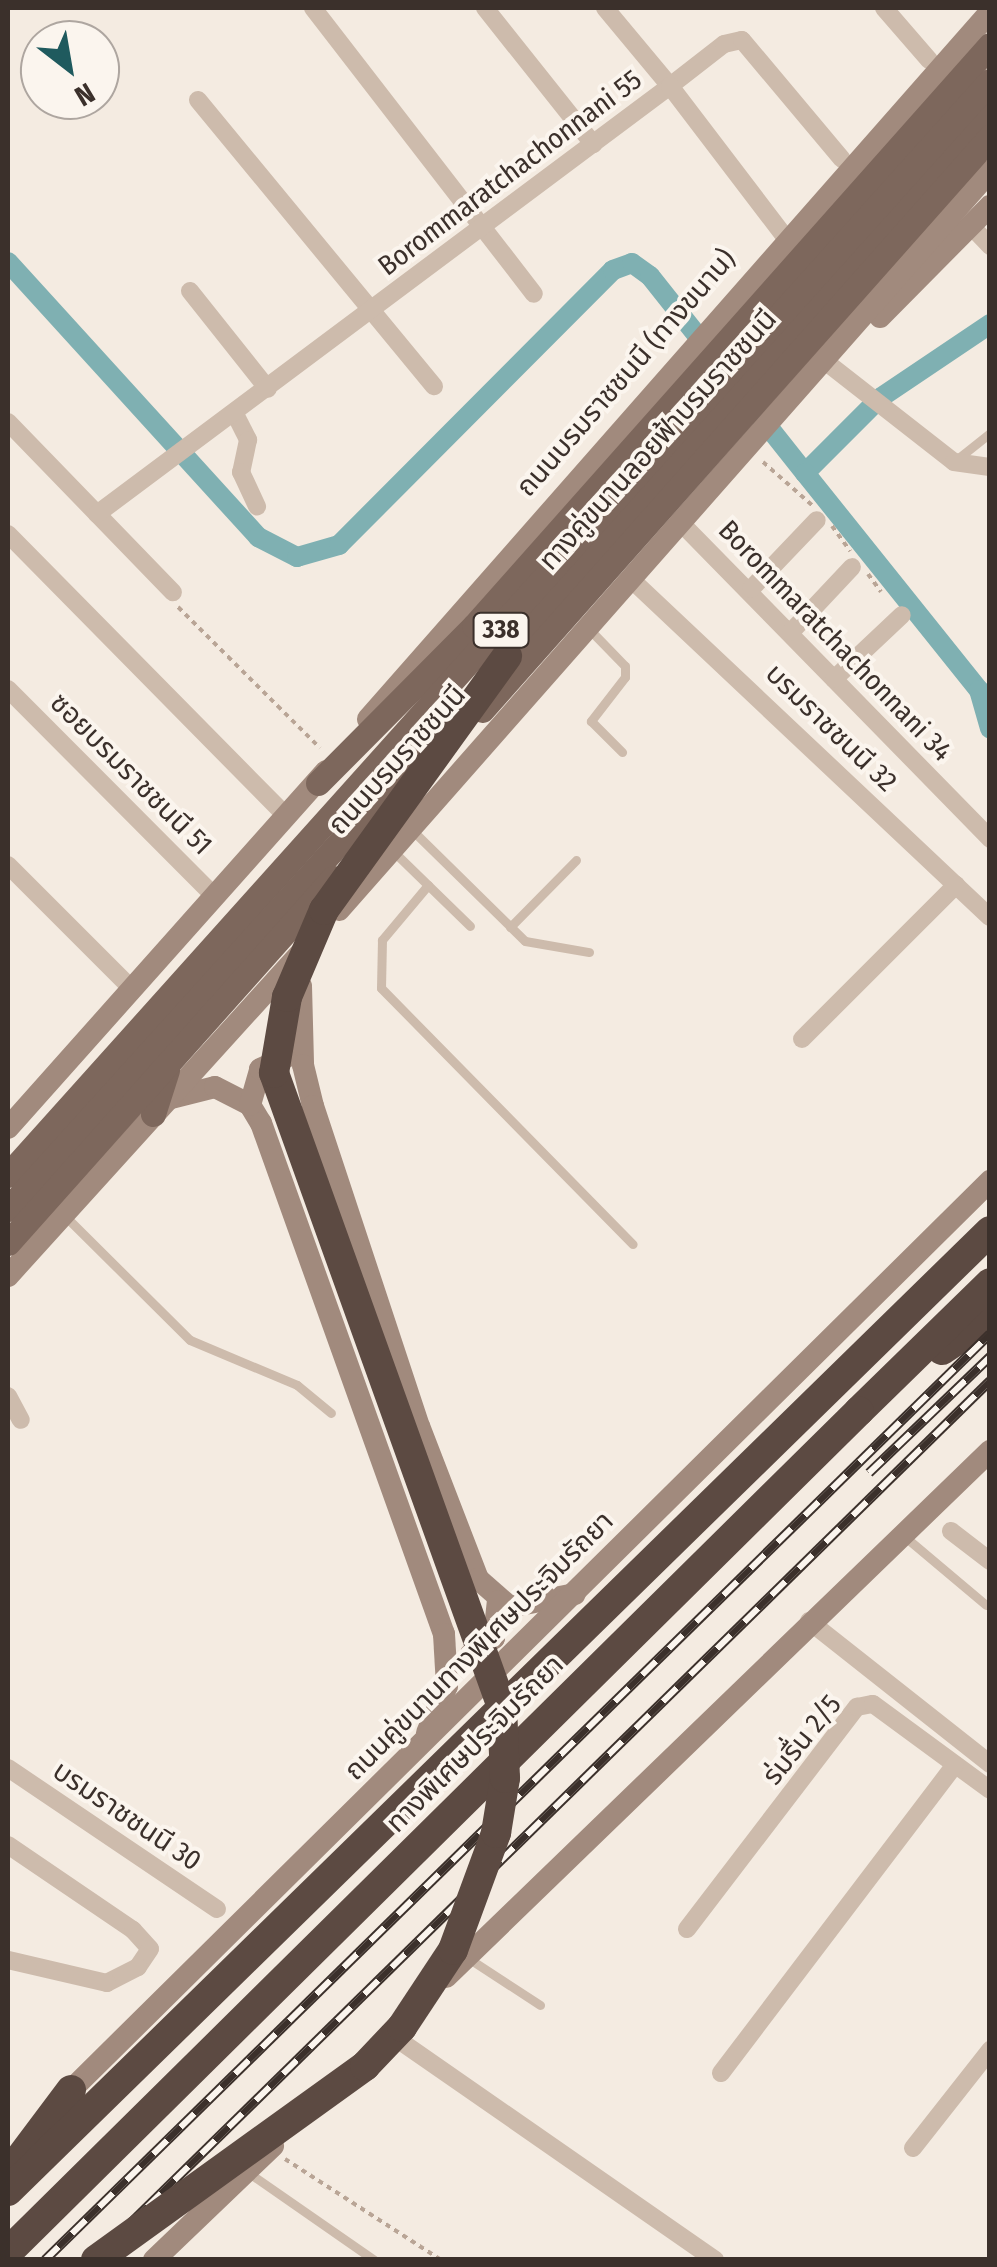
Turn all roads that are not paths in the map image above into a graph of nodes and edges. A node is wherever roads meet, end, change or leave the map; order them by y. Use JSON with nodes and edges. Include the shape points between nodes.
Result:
{"nodes":[{"id":1,"x":313,"y":8,"type":"edge"},
{"id":2,"x":485,"y":8,"type":"edge"},
{"id":3,"x":606,"y":8,"type":"edge"},
{"id":4,"x":884,"y":8,"type":"edge"},
{"id":5,"x":975,"y":8,"type":"edge"},
{"id":6,"x":990,"y":12,"type":"edge"},
{"id":7,"x":978,"y":46,"type":"edge"},
{"id":8,"x":929,"y":60,"type":"junction"},
{"id":9,"x":990,"y":81,"type":"edge"},
{"id":10,"x":670,"y":86,"type":"junction"},
{"id":11,"x":198,"y":100,"type":"dead end"},
{"id":12,"x":990,"y":111,"type":"edge"},
{"id":13,"x":990,"y":137,"type":"edge"},
{"id":14,"x":593,"y":144,"type":"junction"},
{"id":15,"x":842,"y":159,"type":"junction"},
{"id":16,"x":990,"y":171,"type":"edge"},
{"id":17,"x":990,"y":206,"type":"edge"},
{"id":18,"x":484,"y":226,"type":"junction"},
{"id":19,"x":971,"y":226,"type":"junction"},
{"id":20,"x":785,"y":237,"type":"junction"},
{"id":21,"x":990,"y":246,"type":"edge"},
{"id":22,"x":190,"y":291,"type":"dead end"},
{"id":23,"x":534,"y":294,"type":"dead end"},
{"id":24,"x":374,"y":309,"type":"junction"},
{"id":25,"x":826,"y":362,"type":"junction"},
{"id":26,"x":434,"y":386,"type":"dead end"},
{"id":27,"x":268,"y":389,"type":"junction"},
{"id":28,"x":765,"y":412,"type":"junction"},
{"id":29,"x":233,"y":416,"type":"junction"},
{"id":30,"x":8,"y":422,"type":"edge"},
{"id":31,"x":990,"y":434,"type":"edge"},
{"id":32,"x":739,"y":440,"type":"junction"},
{"id":33,"x":954,"y":462,"type":"junction"},
{"id":34,"x":990,"y":467,"type":"edge"},
{"id":35,"x":257,"y":506,"type":"dead end"},
{"id":36,"x":103,"y":510,"type":"junction"},
{"id":37,"x":817,"y":520,"type":"dead end"},
{"id":38,"x":682,"y":524,"type":"junction"},
{"id":39,"x":8,"y":534,"type":"edge"},
{"id":40,"x":852,"y":567,"type":"dead end"},
{"id":41,"x":633,"y":581,"type":"junction"},
{"id":42,"x":752,"y":589,"type":"junction"},
{"id":43,"x":172,"y":592,"type":"dead end"},
{"id":44,"x":902,"y":615,"type":"dead end"},
{"id":45,"x":590,"y":630,"type":"junction"},
{"id":46,"x":791,"y":632,"type":"junction"},
{"id":47,"x":507,"y":656,"type":"junction"},
{"id":48,"x":834,"y":679,"type":"junction"},
{"id":49,"x":8,"y":690,"type":"edge"},
{"id":50,"x":622,"y":752,"type":"dead end"},
{"id":51,"x":318,"y":782,"type":"junction"},
{"id":52,"x":287,"y":817,"type":"junction"},
{"id":53,"x":412,"y":830,"type":"junction"},
{"id":54,"x":990,"y":839,"type":"edge"},
{"id":55,"x":392,"y":850,"type":"junction"},
{"id":56,"x":576,"y":860,"type":"dead end"},
{"id":57,"x":8,"y":866,"type":"edge"},
{"id":58,"x":428,"y":885,"type":"junction"},
{"id":59,"x":956,"y":885,"type":"junction"},
{"id":60,"x":215,"y":897,"type":"junction"},
{"id":61,"x":990,"y":917,"type":"edge"},
{"id":62,"x":470,"y":926,"type":"dead end"},
{"id":63,"x":510,"y":927,"type":"junction"},
{"id":64,"x":305,"y":948,"type":"junction"},
{"id":65,"x":589,"y":952,"type":"dead end"},
{"id":66,"x":132,"y":989,"type":"junction"},
{"id":67,"x":802,"y":1040,"type":"dead end"},
{"id":68,"x":170,"y":1060,"type":"junction"},
{"id":69,"x":303,"y":1065,"type":"junction"},
{"id":70,"x":250,"y":1105,"type":"junction"},
{"id":71,"x":160,"y":1107,"type":"junction"},
{"id":72,"x":8,"y":1128,"type":"edge"},
{"id":73,"x":8,"y":1175,"type":"edge"},
{"id":74,"x":990,"y":1181,"type":"edge"},
{"id":75,"x":8,"y":1209,"type":"edge"},
{"id":76,"x":62,"y":1213,"type":"junction"},
{"id":77,"x":990,"y":1232,"type":"edge"},
{"id":78,"x":8,"y":1243,"type":"edge"},
{"id":79,"x":633,"y":1244,"type":"dead end"},
{"id":80,"x":8,"y":1276,"type":"edge"},
{"id":81,"x":990,"y":1283,"type":"edge"},
{"id":82,"x":990,"y":1318,"type":"edge"},
{"id":83,"x":8,"y":1396,"type":"edge"},
{"id":84,"x":859,"y":1411,"type":"junction"},
{"id":85,"x":331,"y":1413,"type":"dead end"},
{"id":86,"x":21,"y":1420,"type":"dead end"},
{"id":87,"x":990,"y":1451,"type":"edge"},
{"id":88,"x":951,"y":1531,"type":"dead end"},
{"id":89,"x":904,"y":1536,"type":"junction"},
{"id":90,"x":990,"y":1561,"type":"edge"},
{"id":91,"x":578,"y":1593,"type":"junction"},
{"id":92,"x":498,"y":1601,"type":"junction"},
{"id":93,"x":986,"y":1606,"type":"dead end"},
{"id":94,"x":809,"y":1621,"type":"junction"},
{"id":95,"x":446,"y":1651,"type":"junction"},
{"id":96,"x":421,"y":1746,"type":"junction"},
{"id":97,"x":990,"y":1764,"type":"edge"},
{"id":98,"x":954,"y":1765,"type":"junction"},
{"id":99,"x":8,"y":1768,"type":"edge"},
{"id":100,"x":990,"y":1790,"type":"edge"},
{"id":101,"x":8,"y":1845,"type":"edge"},
{"id":102,"x":217,"y":1909,"type":"dead end"},
{"id":103,"x":688,"y":1929,"type":"dead end"},
{"id":104,"x":466,"y":1956,"type":"junction"},
{"id":105,"x":8,"y":1960,"type":"edge"},
{"id":106,"x":540,"y":2005,"type":"dead end"},
{"id":107,"x":390,"y":2034,"type":"junction"},
{"id":108,"x":990,"y":2050,"type":"edge"},
{"id":109,"x":721,"y":2073,"type":"dead end"},
{"id":110,"x":71,"y":2090,"type":"junction"},
{"id":111,"x":913,"y":2148,"type":"dead end"},
{"id":112,"x":8,"y":2150,"type":"edge"},
{"id":113,"x":247,"y":2171,"type":"junction"},
{"id":114,"x":8,"y":2174,"type":"edge"},
{"id":115,"x":8,"y":2191,"type":"edge"},
{"id":116,"x":8,"y":2252,"type":"edge"},
{"id":117,"x":96,"y":2260,"type":"edge"},
{"id":118,"x":154,"y":2260,"type":"edge"},
{"id":119,"x":374,"y":2260,"type":"edge"},
{"id":120,"x":715,"y":2260,"type":"edge"}],
"edges":[{"from":1,"to":18,"type":"street"},
{"from":2,"to":14,"type":"street"},
{"from":3,"to":10,"type":"street"},
{"from":4,"to":8,"type":"street"},
{"from":5,"to":8,"type":"main road"},
{"from":6,"to":7,"type":"main road","name":"ถนนบรมราชชนนี (ทางขนาน)","number":"338"},
{"from":7,"to":20,"type":"main road","name":"ถนนบรมราชชนนี (ทางขนาน)","number":"338"},
{"from":7,"to":51,"type":"main road","name":"ถนนบรมราชชนนี","number":"338","via":[[694,383],[440,662]]},
{"from":8,"to":15,"type":"main road"},
{"from":9,"to":73,"type":"main road","name":"ทางคู่ขนานลอยฟ้าบรมราชชนนี","number":"338"},
{"from":10,"to":14,"type":"street","name":"Borommaratchachonnani 55"},
{"from":10,"to":15,"type":"street","via":[[724,44],[742,40]]},
{"from":10,"to":20,"type":"street","name":"Borommaratchachonnani 55"},
{"from":11,"to":24,"type":"street"},
{"from":12,"to":47,"type":"main road","name":"ทางคู่ขนานลอยฟ้าบรมราชชนนี","number":"338"},
{"from":13,"to":28,"type":"main road","name":"ถนนบรมราชชนนี","number":"338"},
{"from":14,"to":18,"type":"street","name":"Borommaratchachonnani 55"},
{"from":15,"to":20,"type":"main road"},
{"from":16,"to":25,"type":"main road","number":"338"},
{"from":17,"to":19,"type":"main road"},
{"from":18,"to":23,"type":"street"},
{"from":18,"to":24,"type":"street","name":"Borommaratchachonnani 55"},
{"from":19,"to":21,"type":"street"},
{"from":19,"to":25,"type":"main road","via":[[900,300]]},
{"from":20,"to":51,"type":"main road","name":"ถนนบรมราชชนนี (ทางขนาน)","number":"338"},
{"from":22,"to":27,"type":"street"},
{"from":24,"to":26,"type":"street"},
{"from":24,"to":27,"type":"street","name":"Borommaratchachonnani 55"},
{"from":25,"to":28,"type":"main road","number":"338"},
{"from":25,"to":33,"type":"street"},
{"from":27,"to":29,"type":"street","name":"Borommaratchachonnani 55"},
{"from":28,"to":32,"type":"main road","name":"ถนนบรมราชชนนี","number":"338"},
{"from":29,"to":35,"type":"street","via":[[248,440],[241,472]]},
{"from":29,"to":36,"type":"street","name":"Borommaratchachonnani 55"},
{"from":30,"to":36,"type":"street"},
{"from":31,"to":33,"type":"lane"},
{"from":32,"to":38,"type":"main road","number":"338"},
{"from":32,"to":68,"type":"main road","name":"ถนนบรมราชชนนี"},
{"from":33,"to":34,"type":"street"},
{"from":36,"to":43,"type":"street"},
{"from":37,"to":42,"type":"street"},
{"from":38,"to":41,"type":"main road","number":"338"},
{"from":38,"to":42,"type":"street","name":"Borommaratchachonnani 34"},
{"from":39,"to":52,"type":"street"},
{"from":40,"to":46,"type":"street"},
{"from":41,"to":45,"type":"main road","number":"338"},
{"from":41,"to":59,"type":"street","name":"บรมราชชนนี 32"},
{"from":42,"to":46,"type":"street","name":"Borommaratchachonnani 34"},
{"from":44,"to":48,"type":"street"},
{"from":45,"to":50,"type":"lane","via":[[624,666],[625,677],[590,721]]},
{"from":45,"to":53,"type":"main road","number":"338"},
{"from":46,"to":48,"type":"street","name":"Borommaratchachonnani 34"},
{"from":47,"to":75,"type":"main road","name":"ทางคู่ขนานลอยฟ้าบรมราชชนนี","number":"338","bridge":true},
{"from":47,"to":117,"type":"highway","bridge":true,"via":[[324,910],[287,997],[274,1073],[502,1707],[506,1778],[496,1832],[453,1950],[366,2066]]},
{"from":48,"to":54,"type":"street","name":"Borommaratchachonnani 34"},
{"from":49,"to":60,"type":"street","name":"ซอยบรมราชชนนี 51"},
{"from":51,"to":52,"type":"main road","name":"ถนนบรมราชชนนี","number":"338"},
{"from":52,"to":60,"type":"main road","name":"ถนนบรมราชชนนี","number":"338"},
{"from":53,"to":55,"type":"main road","name":"ถนนบรมราชชนนี","number":"338"},
{"from":53,"to":63,"type":"lane"},
{"from":55,"to":58,"type":"lane"},
{"from":55,"to":64,"type":"main road","name":"ถนนบรมราชชนนี","number":"338"},
{"from":56,"to":63,"type":"lane"},
{"from":57,"to":66,"type":"street"},
{"from":58,"to":62,"type":"lane"},
{"from":58,"to":79,"type":"lane","via":[[382,940],[381,988]]},
{"from":59,"to":61,"type":"street","name":"บรมราชชนนี 32"},
{"from":59,"to":67,"type":"street"},
{"from":60,"to":66,"type":"main road","name":"ถนนบรมราชชนนี","number":"338"},
{"from":63,"to":65,"type":"lane","via":[[525,940]]},
{"from":64,"to":69,"type":"main road","via":[[299,1000]]},
{"from":64,"to":71,"type":"main road","name":"ถนนบรมราชชนนี","number":"338"},
{"from":66,"to":72,"type":"main road","name":"ถนนบรมราชชนนี","number":"338"},
{"from":68,"to":71,"type":"main road"},
{"from":68,"to":78,"type":"main road","name":"ถนนบรมราชชนนี"},
{"from":69,"to":70,"type":"main road","via":[[277,1058],[260,1069]]},
{"from":69,"to":92,"type":"main road","via":[[419,1426],[478,1579]]},
{"from":70,"to":71,"type":"main road","via":[[215,1087]]},
{"from":70,"to":95,"type":"main road"},
{"from":71,"to":76,"type":"main road","number":"338"},
{"from":74,"to":91,"type":"main road","name":"ถนนคู่ขนานทางพิเศษประจิมรัถยา"},
{"from":76,"to":80,"type":"main road","number":"338"},
{"from":76,"to":85,"type":"lane","via":[[175,1329],[298,1385]]},
{"from":77,"to":115,"type":"highway","name":"ทางพิเศษประจิมรัถยา","bridge":true},
{"from":81,"to":84,"type":"highway","name":"ทางพิเศษประจิมรัถยา"},
{"from":82,"to":84,"type":"highway"},
{"from":83,"to":86,"type":"street"},
{"from":84,"to":116,"type":"highway","name":"ทางพิเศษประจิมรัถยา","bridge":true},
{"from":87,"to":89,"type":"main road"},
{"from":88,"to":90,"type":"street"},
{"from":89,"to":93,"type":"lane"},
{"from":89,"to":94,"type":"main road"},
{"from":91,"to":92,"type":"main road","via":[[526,1606]]},
{"from":91,"to":96,"type":"main road","name":"ถนนคู่ขนานทางพิเศษประจิมรัถยา"},
{"from":92,"to":95,"type":"main road","via":[[494,1638],[474,1654]]},
{"from":94,"to":97,"type":"street"},
{"from":94,"to":104,"type":"main road"},
{"from":95,"to":96,"type":"main road","via":[[446,1686]]},
{"from":96,"to":110,"type":"main road","name":"ถนนคู่ขนานทางพิเศษประจิมรัถยา"},
{"from":98,"to":100,"type":"street","name":"ร่มรื่น 2/5"},
{"from":98,"to":103,"type":"street","name":"ร่มรื่น 2/5","via":[[873,1704],[858,1707]]},
{"from":98,"to":109,"type":"street"},
{"from":99,"to":102,"type":"street","name":"บรมราชชนนี 30"},
{"from":101,"to":105,"type":"street","via":[[150,1948],[138,1967],[107,1983]]},
{"from":104,"to":106,"type":"lane"},
{"from":104,"to":107,"type":"main road"},
{"from":107,"to":113,"type":"main road"},
{"from":107,"to":120,"type":"street"},
{"from":108,"to":111,"type":"street"},
{"from":110,"to":112,"type":"main road","name":"ถนนคู่ขนานทางพิเศษประจิมรัถยา"},
{"from":110,"to":114,"type":"highway"},
{"from":113,"to":118,"type":"main road"},
{"from":113,"to":119,"type":"lane"}]}
